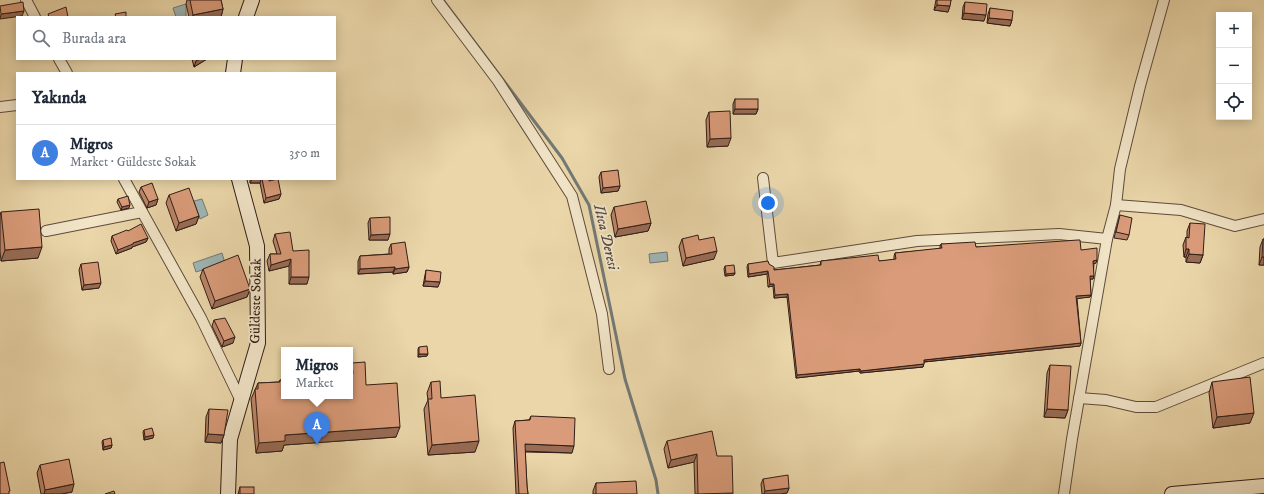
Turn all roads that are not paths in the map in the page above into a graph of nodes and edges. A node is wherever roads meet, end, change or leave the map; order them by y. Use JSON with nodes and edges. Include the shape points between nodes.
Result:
{"nodes":[{"id":1,"x":26,"y":0,"type":"edge"},
{"id":2,"x":252,"y":0,"type":"edge"},
{"id":3,"x":437,"y":0,"type":"edge"},
{"id":4,"x":1164,"y":0,"type":"edge"},
{"id":5,"x":35,"y":16,"type":"edge"},
{"id":6,"x":246,"y":16,"type":"edge"},
{"id":7,"x":60,"y":60,"type":"edge"},
{"id":8,"x":235,"y":60,"type":"edge"},
{"id":9,"x":66,"y":72,"type":"edge"},
{"id":10,"x":233,"y":72,"type":"edge"},
{"id":11,"x":16,"y":105,"type":"edge"},
{"id":12,"x":0,"y":107,"type":"edge"},
{"id":13,"x":763,"y":178,"type":"dead end"},
{"id":14,"x":125,"y":180,"type":"edge"},
{"id":15,"x":239,"y":180,"type":"edge"},
{"id":16,"x":1116,"y":205,"type":"junction"},
{"id":17,"x":142,"y":212,"type":"junction"},
{"id":18,"x":1264,"y":219,"type":"edge"},
{"id":19,"x":46,"y":231,"type":"dead end"},
{"id":20,"x":1107,"y":239,"type":"junction"},
{"id":21,"x":1264,"y":362,"type":"edge"},
{"id":22,"x":610,"y":369,"type":"dead end"},
{"id":23,"x":1079,"y":398,"type":"junction"},
{"id":24,"x":241,"y":401,"type":"junction"},
{"id":25,"x":1264,"y":486,"type":"edge"},
{"id":26,"x":228,"y":494,"type":"edge"},
{"id":27,"x":1064,"y":494,"type":"edge"},
{"id":28,"x":1172,"y":494,"type":"edge"}],
"edges":[{"from":1,"to":5,"type":"street"},
{"from":2,"to":6,"type":"street"},
{"from":3,"to":22,"type":"street","via":[[498,81],[572,196],[602,314]]},
{"from":4,"to":16,"type":"street","via":[[1120,169]]},
{"from":7,"to":9,"type":"street"},
{"from":8,"to":10,"type":"street"},
{"from":11,"to":12,"type":"street"},
{"from":13,"to":20,"type":"street","via":[[772,263],[917,241],[1059,234]]},
{"from":14,"to":17,"type":"street"},
{"from":15,"to":24,"type":"street","name":"Güldeste Sokak","via":[[257,246],[258,343]]},
{"from":16,"to":18,"type":"street","via":[[1182,210],[1235,226]]},
{"from":16,"to":20,"type":"street"},
{"from":17,"to":19,"type":"street"},
{"from":17,"to":24,"type":"street","via":[[201,318]]},
{"from":20,"to":23,"type":"street"},
{"from":21,"to":23,"type":"street","via":[[1156,407],[1136,407],[1106,400]]},
{"from":23,"to":27,"type":"street"},
{"from":24,"to":26,"type":"street","name":"Güldeste Sokak","via":[[230,439]]},
{"from":25,"to":28,"type":"street"}]}
